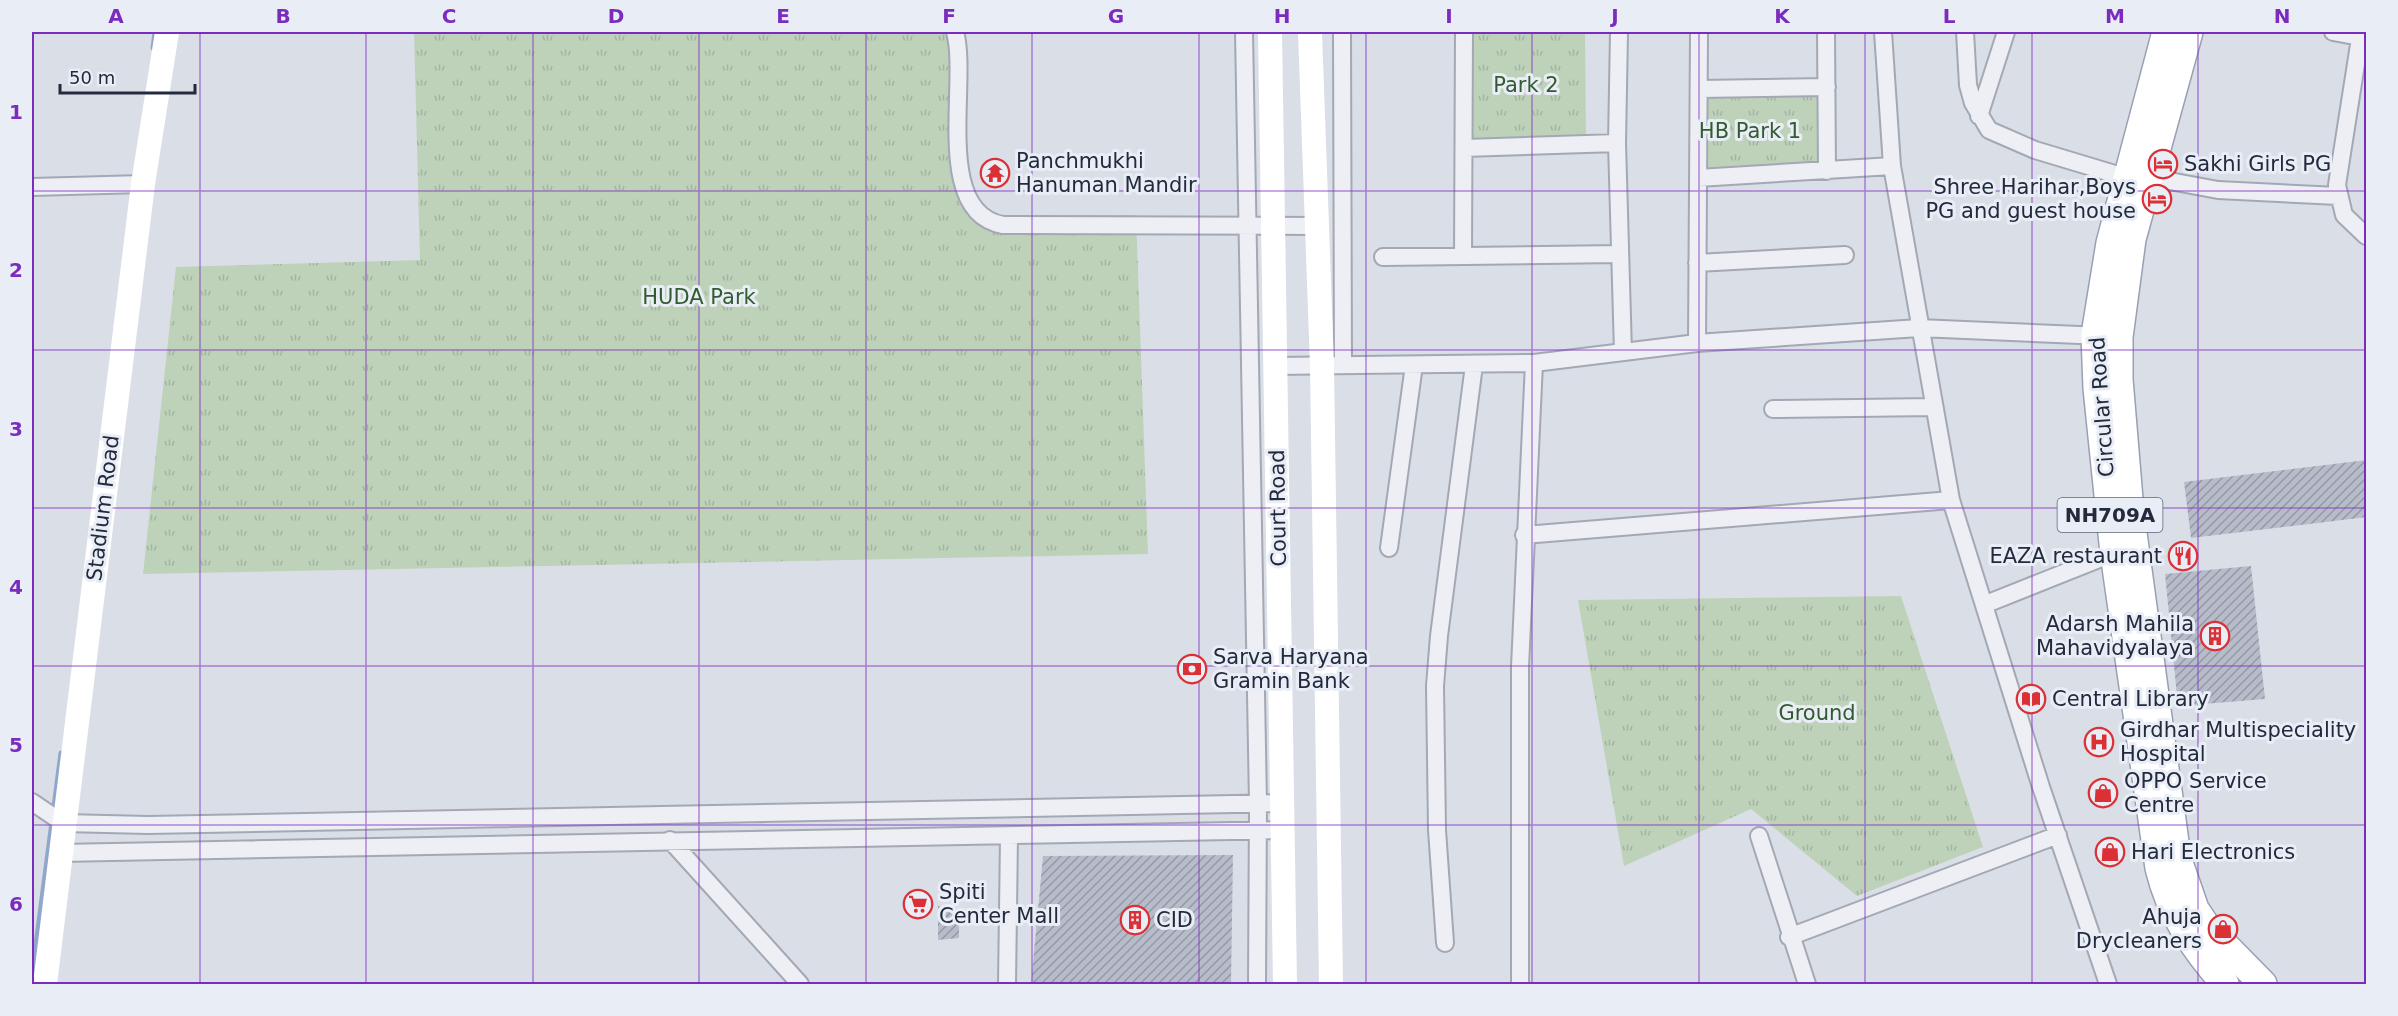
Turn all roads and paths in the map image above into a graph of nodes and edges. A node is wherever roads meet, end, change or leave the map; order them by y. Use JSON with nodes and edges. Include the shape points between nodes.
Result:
{"nodes":[{"id":1,"x":167,"y":32,"type":"edge"},
{"id":2,"x":955,"y":32,"type":"edge"},
{"id":3,"x":1244,"y":32,"type":"edge"},
{"id":4,"x":1270,"y":32,"type":"edge"},
{"id":5,"x":1310,"y":32,"type":"edge"},
{"id":6,"x":1342,"y":32,"type":"edge"},
{"id":7,"x":1464,"y":32,"type":"edge"},
{"id":8,"x":1619,"y":32,"type":"edge"},
{"id":9,"x":1699,"y":32,"type":"edge"},
{"id":10,"x":1826,"y":32,"type":"edge"},
{"id":11,"x":1883,"y":32,"type":"edge"},
{"id":12,"x":1965,"y":32,"type":"edge"},
{"id":13,"x":2006,"y":32,"type":"edge"},
{"id":14,"x":2166,"y":32,"type":"edge"},
{"id":15,"x":2189,"y":32,"type":"edge"},
{"id":16,"x":2333,"y":32,"type":"edge"},
{"id":17,"x":2361,"y":34,"type":"edge"},
{"id":18,"x":1827,"y":87,"type":"junction"},
{"id":19,"x":1699,"y":88,"type":"junction"},
{"id":20,"x":1979,"y":116,"type":"junction"},
{"id":21,"x":1617,"y":143,"type":"junction"},
{"id":22,"x":1465,"y":148,"type":"junction"},
{"id":23,"x":1892,"y":166,"type":"junction"},
{"id":24,"x":1827,"y":171,"type":"junction"},
{"id":25,"x":2138,"y":177,"type":"junction"},
{"id":26,"x":1698,"y":178,"type":"junction"},
{"id":27,"x":143,"y":184,"type":"junction"},
{"id":28,"x":32,"y":187,"type":"edge"},
{"id":29,"x":2338,"y":196,"type":"junction"},
{"id":30,"x":1274,"y":226,"type":"junction"},
{"id":31,"x":1316,"y":226,"type":"junction"},
{"id":32,"x":1246,"y":227,"type":"junction"},
{"id":33,"x":2367,"y":236,"type":"edge"},
{"id":34,"x":1619,"y":254,"type":"junction"},
{"id":35,"x":1463,"y":255,"type":"junction"},
{"id":36,"x":1845,"y":255,"type":"dead end"},
{"id":37,"x":1383,"y":257,"type":"dead end"},
{"id":38,"x":1697,"y":262,"type":"junction"},
{"id":39,"x":1919,"y":328,"type":"junction"},
{"id":40,"x":2107,"y":336,"type":"junction"},
{"id":41,"x":1697,"y":344,"type":"junction"},
{"id":42,"x":1623,"y":352,"type":"junction"},
{"id":43,"x":1534,"y":363,"type":"junction"},
{"id":44,"x":1332,"y":365,"type":"junction"},
{"id":45,"x":1474,"y":365,"type":"junction"},
{"id":46,"x":1275,"y":366,"type":"junction"},
{"id":47,"x":1414,"y":366,"type":"junction"},
{"id":48,"x":1933,"y":407,"type":"junction"},
{"id":49,"x":1773,"y":409,"type":"dead end"},
{"id":50,"x":1951,"y":500,"type":"junction"},
{"id":51,"x":1524,"y":535,"type":"junction"},
{"id":52,"x":1389,"y":548,"type":"dead end"},
{"id":53,"x":2114,"y":553,"type":"junction"},
{"id":54,"x":1986,"y":604,"type":"junction"},
{"id":55,"x":32,"y":802,"type":"edge"},
{"id":56,"x":1283,"y":803,"type":"junction"},
{"id":57,"x":1258,"y":804,"type":"junction"},
{"id":58,"x":63,"y":823,"type":"junction"},
{"id":59,"x":1284,"y":830,"type":"junction"},
{"id":60,"x":1258,"y":831,"type":"junction"},
{"id":61,"x":2058,"y":835,"type":"junction"},
{"id":62,"x":1009,"y":836,"type":"junction"},
{"id":63,"x":1759,"y":836,"type":"dead end"},
{"id":64,"x":670,"y":840,"type":"junction"},
{"id":65,"x":60,"y":853,"type":"junction"},
{"id":66,"x":1789,"y":937,"type":"junction"},
{"id":67,"x":1445,"y":943,"type":"dead end"},
{"id":68,"x":1520,"y":982,"type":"dead end"},
{"id":69,"x":45,"y":984,"type":"edge"},
{"id":70,"x":800,"y":984,"type":"edge"},
{"id":71,"x":1008,"y":984,"type":"edge"},
{"id":72,"x":1257,"y":984,"type":"edge"},
{"id":73,"x":1286,"y":984,"type":"edge"},
{"id":74,"x":1331,"y":984,"type":"edge"},
{"id":75,"x":1807,"y":984,"type":"edge"},
{"id":76,"x":2108,"y":984,"type":"edge"},
{"id":77,"x":2225,"y":984,"type":"edge"},
{"id":78,"x":2263,"y":984,"type":"edge"}],
"edges":[{"from":1,"to":27,"type":"street","name":"Stadium Road"},
{"from":2,"to":32,"type":"street","via":[[959,161],[970,202],[984,220],[1003,225]]},
{"from":3,"to":32,"type":"street"},
{"from":4,"to":30,"type":"street","name":"Court Road"},
{"from":5,"to":31,"type":"street"},
{"from":6,"to":44,"type":"street"},
{"from":7,"to":22,"type":"street"},
{"from":8,"to":21,"type":"street"},
{"from":9,"to":19,"type":"street"},
{"from":10,"to":18,"type":"street"},
{"from":11,"to":23,"type":"street"},
{"from":12,"to":20,"type":"street","via":[[1968,85]]},
{"from":13,"to":20,"type":"street"},
{"from":14,"to":25,"type":"main road","number":"NH709A"},
{"from":15,"to":25,"type":"main road","number":"NH709A"},
{"from":16,"to":17,"type":"street"},
{"from":17,"to":29,"type":"street","via":[[2338,169]]},
{"from":18,"to":19,"type":"street"},
{"from":18,"to":24,"type":"street"},
{"from":19,"to":26,"type":"street"},
{"from":20,"to":25,"type":"street","via":[[1989,130],[2002,138]]},
{"from":21,"to":22,"type":"street"},
{"from":21,"to":34,"type":"street"},
{"from":22,"to":35,"type":"street"},
{"from":23,"to":24,"type":"street"},
{"from":23,"to":39,"type":"street"},
{"from":24,"to":26,"type":"street"},
{"from":25,"to":29,"type":"street","via":[[2218,190]]},
{"from":25,"to":40,"type":"main road","number":"NH709A","via":[[2132,239]]},
{"from":26,"to":38,"type":"street"},
{"from":27,"to":28,"type":"street"},
{"from":27,"to":58,"type":"street","name":"Stadium Road"},
{"from":29,"to":33,"type":"street","via":[[2344,215]]},
{"from":30,"to":31,"type":"street"},
{"from":30,"to":32,"type":"street"},
{"from":30,"to":46,"type":"street","name":"Court Road"},
{"from":31,"to":44,"type":"street"},
{"from":32,"to":57,"type":"street"},
{"from":34,"to":35,"type":"street"},
{"from":34,"to":42,"type":"street"},
{"from":35,"to":37,"type":"street"},
{"from":36,"to":38,"type":"street"},
{"from":38,"to":41,"type":"street"},
{"from":39,"to":40,"type":"street"},
{"from":39,"to":41,"type":"street"},
{"from":39,"to":48,"type":"street"},
{"from":40,"to":53,"type":"main road","name":"Circular Road","number":"NH709A","via":[[2097,388]]},
{"from":40,"to":78,"type":"main road","number":"NH709A","via":[[2119,379],[2130,511],[2177,857],[2195,909],[2207,927]]},
{"from":41,"to":42,"type":"street"},
{"from":42,"to":43,"type":"street"},
{"from":43,"to":45,"type":"street"},
{"from":43,"to":51,"type":"street"},
{"from":44,"to":46,"type":"street"},
{"from":44,"to":47,"type":"street"},
{"from":44,"to":74,"type":"street"},
{"from":45,"to":47,"type":"street"},
{"from":45,"to":67,"type":"street","via":[[1435,686],[1437,830]]},
{"from":46,"to":56,"type":"street","name":"Court Road"},
{"from":47,"to":52,"type":"street"},
{"from":48,"to":49,"type":"street"},
{"from":48,"to":50,"type":"street"},
{"from":50,"to":51,"type":"street"},
{"from":50,"to":54,"type":"street"},
{"from":51,"to":68,"type":"street"},
{"from":53,"to":54,"type":"street"},
{"from":53,"to":77,"type":"main road","name":"Circular Road","number":"NH709A","via":[[2141,755],[2166,894],[2189,940]]},
{"from":54,"to":61,"type":"street"},
{"from":55,"to":58,"type":"street"},
{"from":56,"to":57,"type":"street"},
{"from":56,"to":59,"type":"street","name":"Court Road"},
{"from":57,"to":58,"type":"street","via":[[148,825]]},
{"from":57,"to":60,"type":"street"},
{"from":58,"to":65,"type":"street","name":"Stadium Road"},
{"from":59,"to":60,"type":"street"},
{"from":59,"to":73,"type":"street","name":"Court Road"},
{"from":60,"to":62,"type":"street"},
{"from":60,"to":72,"type":"street"},
{"from":61,"to":66,"type":"street"},
{"from":61,"to":76,"type":"street"},
{"from":62,"to":64,"type":"street"},
{"from":62,"to":71,"type":"street"},
{"from":63,"to":66,"type":"street"},
{"from":64,"to":65,"type":"street"},
{"from":64,"to":70,"type":"street"},
{"from":65,"to":69,"type":"street","name":"Stadium Road"},
{"from":66,"to":75,"type":"street"}]}
